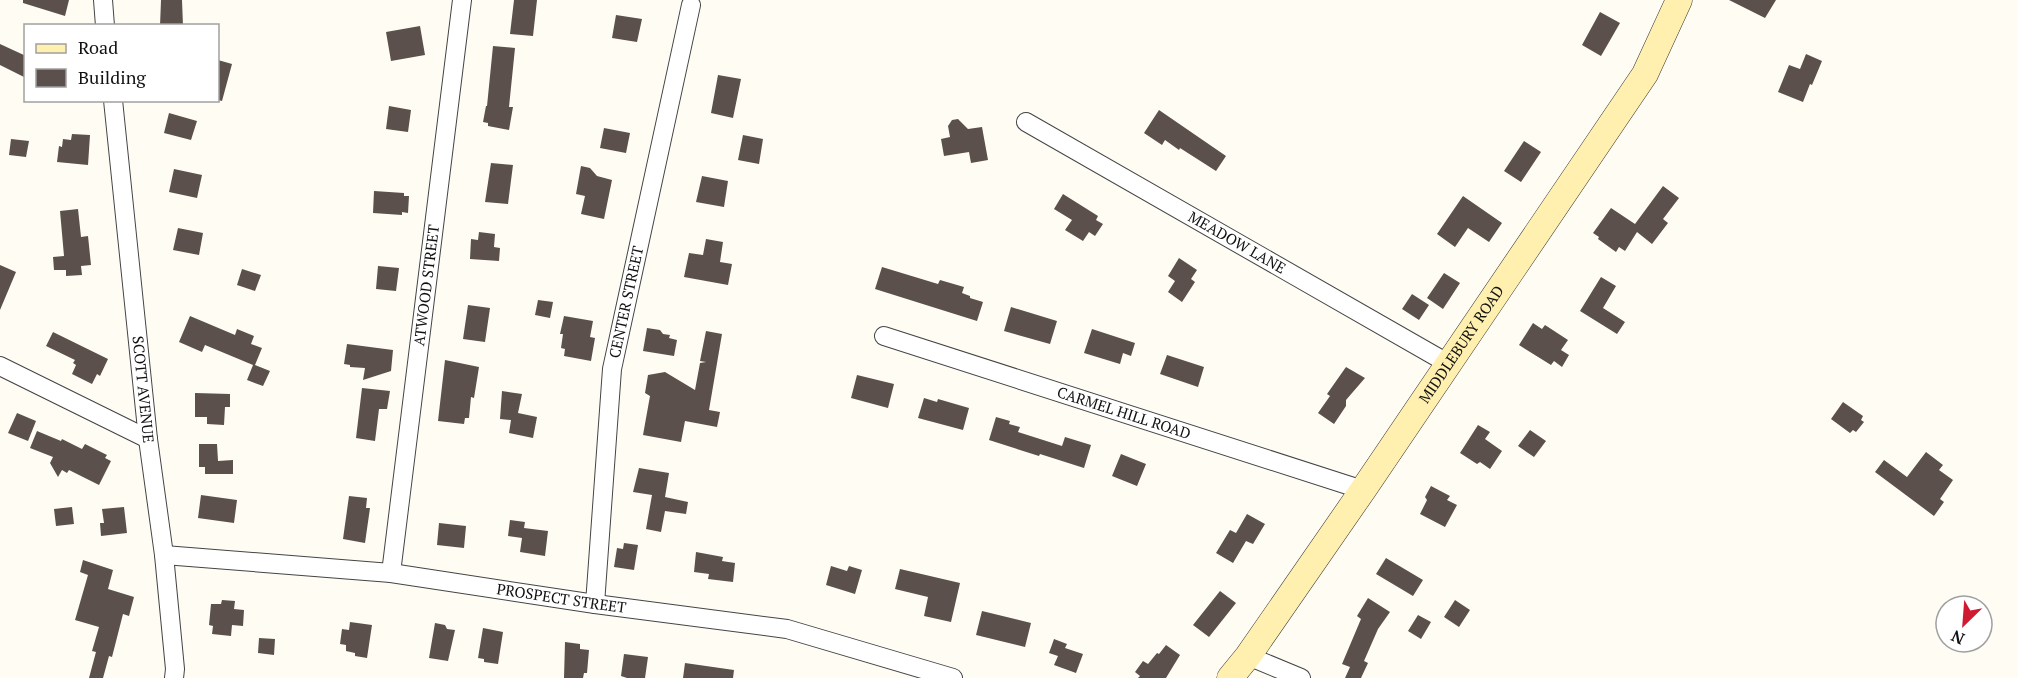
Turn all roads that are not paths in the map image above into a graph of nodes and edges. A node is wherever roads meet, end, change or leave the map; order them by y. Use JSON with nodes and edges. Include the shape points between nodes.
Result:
{"nodes":[{"id":1,"x":103,"y":0,"type":"edge"},
{"id":2,"x":462,"y":0,"type":"edge"},
{"id":3,"x":1679,"y":0,"type":"edge"},
{"id":4,"x":691,"y":5,"type":"dead end"},
{"id":5,"x":105,"y":24,"type":"edge"},
{"id":6,"x":113,"y":102,"type":"edge"},
{"id":7,"x":1026,"y":122,"type":"dead end"},
{"id":8,"x":884,"y":336,"type":"dead end"},
{"id":9,"x":1449,"y":364,"type":"junction"},
{"id":10,"x":0,"y":366,"type":"edge"},
{"id":11,"x":148,"y":439,"type":"junction"},
{"id":12,"x":1363,"y":490,"type":"junction"},
{"id":13,"x":164,"y":555,"type":"junction"},
{"id":14,"x":391,"y":573,"type":"junction"},
{"id":15,"x":595,"y":604,"type":"junction"},
{"id":16,"x":1248,"y":656,"type":"junction"},
{"id":17,"x":174,"y":678,"type":"edge"},
{"id":18,"x":953,"y":678,"type":"edge"},
{"id":19,"x":1230,"y":678,"type":"edge"},
{"id":20,"x":1301,"y":678,"type":"edge"}],
"edges":[{"from":1,"to":5,"type":"street"},
{"from":2,"to":14,"type":"street","name":"ATWOOD STREET"},
{"from":3,"to":9,"type":"street","name":"MIDDLEBURY ROAD","via":[[1644,74]]},
{"from":4,"to":15,"type":"street","name":"CENTER STREET","via":[[612,369]]},
{"from":6,"to":11,"type":"street","name":"SCOTT AVENUE"},
{"from":7,"to":9,"type":"street","name":"MEADOW LANE"},
{"from":8,"to":12,"type":"street","name":"CARMEL HILL ROAD"},
{"from":9,"to":12,"type":"street","name":"MIDDLEBURY ROAD"},
{"from":10,"to":11,"type":"street"},
{"from":11,"to":13,"type":"street","name":"SCOTT AVENUE"},
{"from":12,"to":16,"type":"street","name":"MIDDLEBURY ROAD"},
{"from":13,"to":14,"type":"street","name":"PROSPECT STREET"},
{"from":13,"to":17,"type":"street","name":"SCOTT AVENUE"},
{"from":14,"to":15,"type":"street","name":"PROSPECT STREET"},
{"from":15,"to":18,"type":"street","name":"PROSPECT STREET","via":[[787,629]]},
{"from":16,"to":19,"type":"street","name":"MIDDLEBURY ROAD"},
{"from":16,"to":20,"type":"street"}]}
